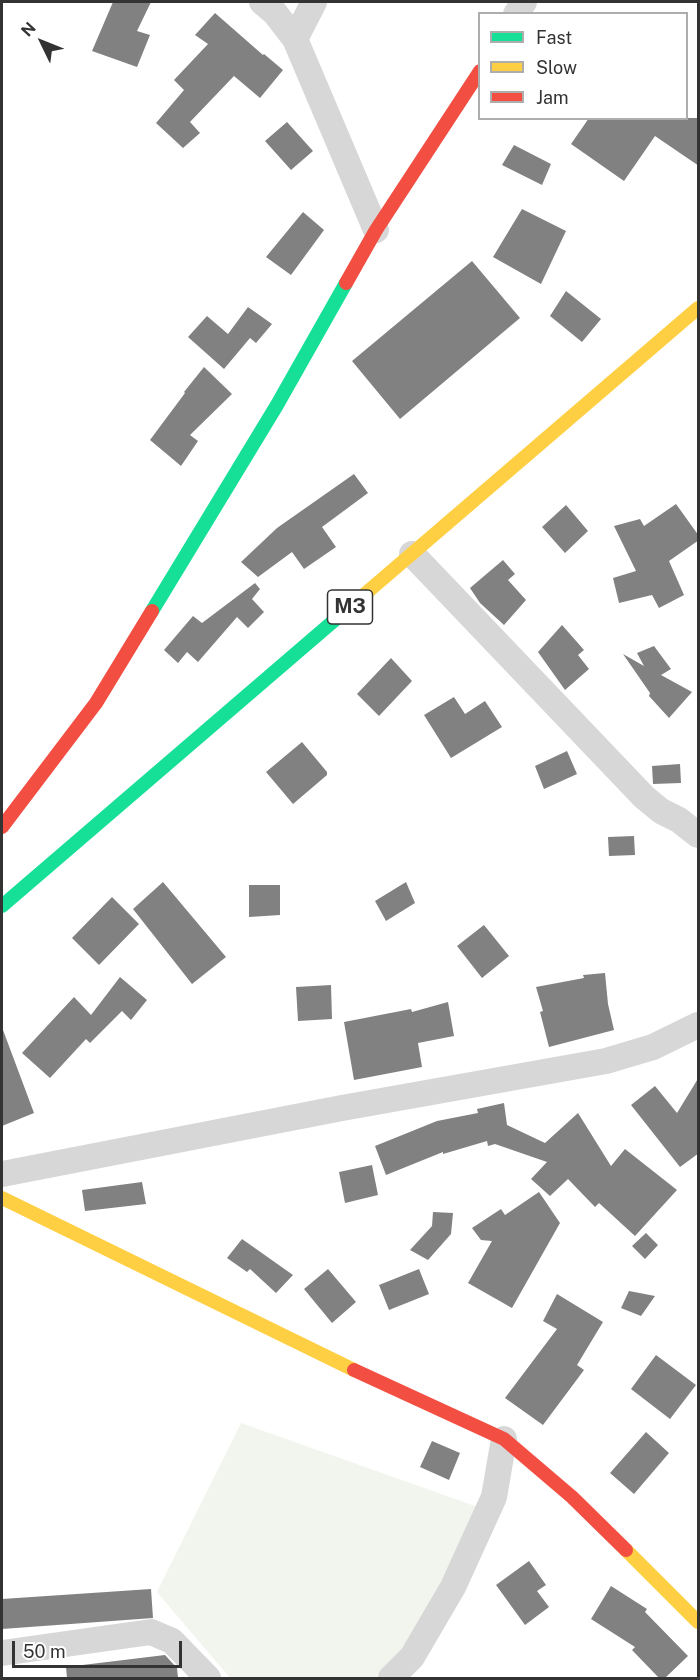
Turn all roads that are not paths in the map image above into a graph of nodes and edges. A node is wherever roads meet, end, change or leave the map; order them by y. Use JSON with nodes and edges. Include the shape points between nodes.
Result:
{"nodes":[{"id":1,"x":262,"y":2,"type":"edge"},
{"id":2,"x":314,"y":2,"type":"edge"},
{"id":3,"x":295,"y":39,"type":"junction"},
{"id":4,"x":478,"y":74,"type":"edge"},
{"id":5,"x":376,"y":230,"type":"junction"},
{"id":6,"x":699,"y":308,"type":"edge"},
{"id":7,"x":412,"y":554,"type":"junction"},
{"id":8,"x":2,"y":827,"type":"edge"},
{"id":9,"x":699,"y":835,"type":"edge"},
{"id":10,"x":2,"y":906,"type":"edge"},
{"id":11,"x":699,"y":1025,"type":"edge"},
{"id":12,"x":2,"y":1174,"type":"edge"},
{"id":13,"x":2,"y":1198,"type":"edge"},
{"id":14,"x":504,"y":1439,"type":"junction"},
{"id":15,"x":699,"y":1622,"type":"edge"},
{"id":16,"x":2,"y":1653,"type":"edge"},
{"id":17,"x":208,"y":1678,"type":"edge"},
{"id":18,"x":391,"y":1678,"type":"edge"}],
"edges":[{"from":1,"to":3,"type":"street"},
{"from":2,"to":3,"type":"street"},
{"from":3,"to":5,"type":"street"},
{"from":4,"to":5,"type":"main road"},
{"from":5,"to":8,"type":"main road","via":[[277,405],[96,703]]},
{"from":6,"to":7,"type":"main road","number":"M3"},
{"from":7,"to":9,"type":"street","via":[[644,797]]},
{"from":7,"to":10,"type":"main road","number":"M3"},
{"from":11,"to":12,"type":"street","via":[[652,1047],[606,1061]]},
{"from":13,"to":14,"type":"main road","via":[[317,1353]]},
{"from":14,"to":15,"type":"main road","via":[[572,1497]]},
{"from":14,"to":18,"type":"street","via":[[494,1497],[453,1587],[412,1657]]},
{"from":16,"to":17,"type":"street","via":[[151,1632],[172,1641]]}]}
